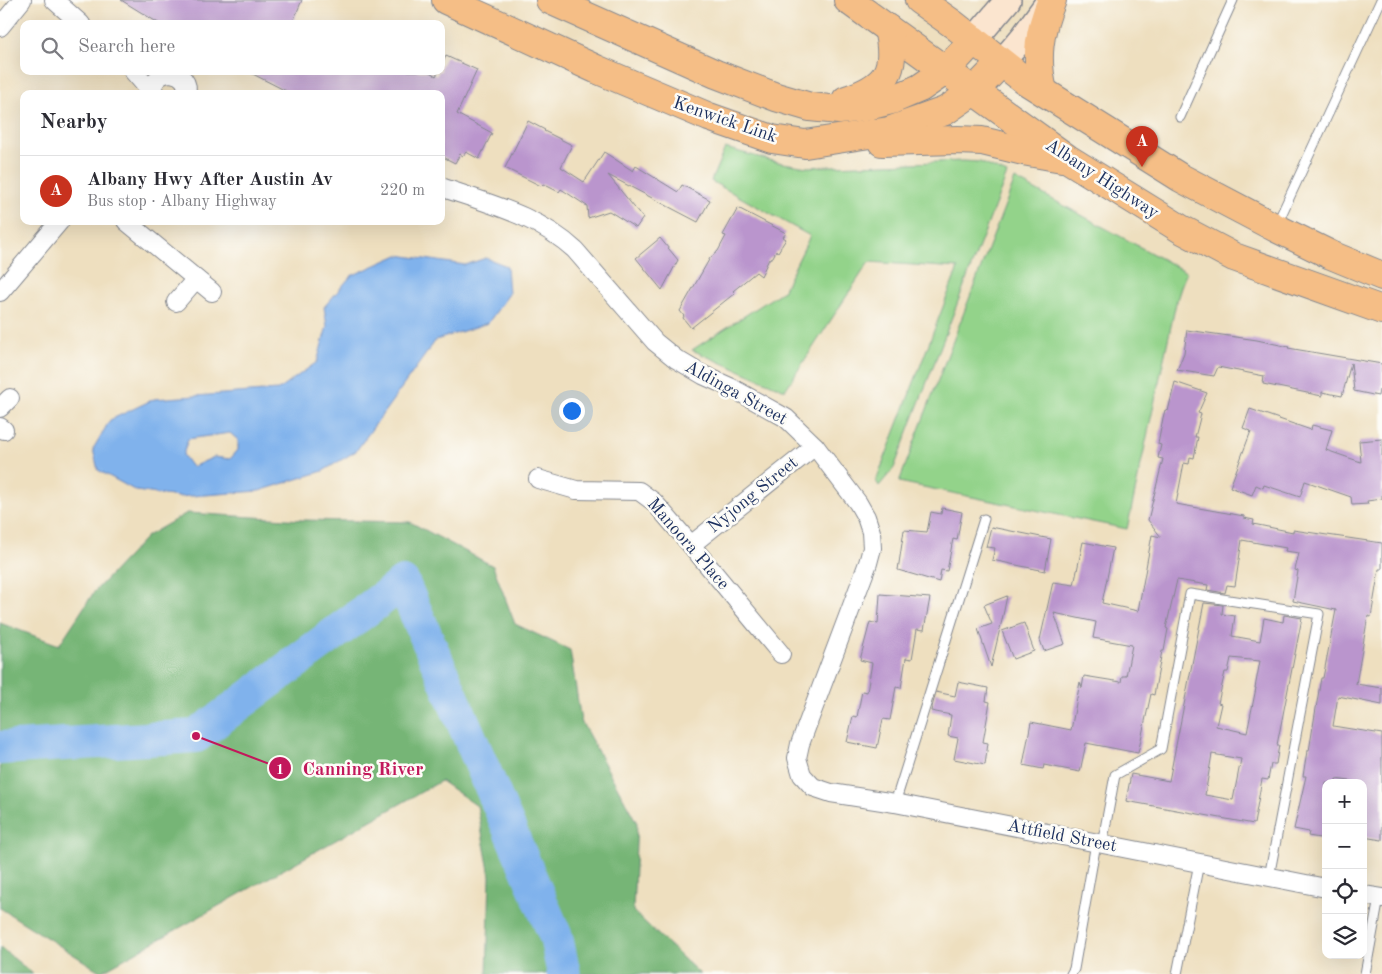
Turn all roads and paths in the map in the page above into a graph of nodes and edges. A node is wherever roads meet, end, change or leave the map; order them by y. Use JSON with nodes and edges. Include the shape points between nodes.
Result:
{"nodes":[{"id":1,"x":22,"y":0,"type":"edge"},
{"id":2,"x":54,"y":0,"type":"edge"},
{"id":3,"x":446,"y":0,"type":"edge"},
{"id":4,"x":550,"y":0,"type":"edge"},
{"id":5,"x":848,"y":0,"type":"edge"},
{"id":6,"x":919,"y":0,"type":"edge"},
{"id":7,"x":1008,"y":0,"type":"edge"},
{"id":8,"x":1051,"y":0,"type":"edge"},
{"id":9,"x":1233,"y":0,"type":"edge"},
{"id":10,"x":1381,"y":0,"type":"edge"},
{"id":11,"x":77,"y":20,"type":"edge"},
{"id":12,"x":0,"y":27,"type":"edge"},
{"id":13,"x":888,"y":29,"type":"junction"},
{"id":14,"x":974,"y":40,"type":"junction"},
{"id":15,"x":1001,"y":63,"type":"junction"},
{"id":16,"x":945,"y":71,"type":"junction"},
{"id":17,"x":137,"y":75,"type":"edge"},
{"id":18,"x":154,"y":75,"type":"edge"},
{"id":19,"x":178,"y":75,"type":"edge"},
{"id":20,"x":150,"y":90,"type":"edge"},
{"id":21,"x":152,"y":90,"type":"edge"},
{"id":22,"x":188,"y":90,"type":"edge"},
{"id":23,"x":1043,"y":91,"type":"junction"},
{"id":24,"x":974,"y":92,"type":"junction"},
{"id":25,"x":810,"y":107,"type":"junction"},
{"id":26,"x":1180,"y":117,"type":"dead end"},
{"id":27,"x":805,"y":144,"type":"junction"},
{"id":28,"x":1068,"y":159,"type":"junction"},
{"id":29,"x":445,"y":188,"type":"edge"},
{"id":30,"x":57,"y":225,"type":"edge"},
{"id":31,"x":131,"y":225,"type":"edge"},
{"id":32,"x":1276,"y":228,"type":"junction"},
{"id":33,"x":1382,"y":276,"type":"edge"},
{"id":34,"x":196,"y":279,"type":"junction"},
{"id":35,"x":0,"y":292,"type":"edge"},
{"id":36,"x":212,"y":292,"type":"dead end"},
{"id":37,"x":176,"y":302,"type":"dead end"},
{"id":38,"x":1382,"y":310,"type":"edge"},
{"id":39,"x":815,"y":446,"type":"junction"},
{"id":40,"x":538,"y":479,"type":"dead end"},
{"id":41,"x":984,"y":518,"type":"dead end"},
{"id":42,"x":691,"y":545,"type":"junction"},
{"id":43,"x":781,"y":654,"type":"dead end"},
{"id":44,"x":802,"y":776,"type":"joint"},
{"id":45,"x":895,"y":803,"type":"junction"},
{"id":46,"x":1099,"y":844,"type":"junction"},
{"id":47,"x":1199,"y":864,"type":"junction"},
{"id":48,"x":1269,"y":877,"type":"junction"},
{"id":49,"x":1322,"y":887,"type":"edge"},
{"id":50,"x":1375,"y":897,"type":"edge"},
{"id":51,"x":1071,"y":974,"type":"edge"},
{"id":52,"x":1177,"y":974,"type":"edge"},
{"id":53,"x":1365,"y":974,"type":"edge"}],
"edges":[{"from":1,"to":12,"type":"street"},
{"from":2,"to":11,"type":"street"},
{"from":3,"to":27,"type":"highway","name":"Kenwick Link","via":[[709,117],[772,139]]},
{"from":4,"to":25,"type":"highway","via":[[716,74],[776,98]]},
{"from":5,"to":13,"type":"highway","name":"Albany Highway"},
{"from":6,"to":14,"type":"highway"},
{"from":7,"to":14,"type":"main road"},
{"from":8,"to":15,"type":"main road"},
{"from":8,"to":23,"type":"highway","via":[[1040,38]]},
{"from":9,"to":26,"type":"lane"},
{"from":10,"to":32,"type":"lane"},
{"from":13,"to":16,"type":"highway","name":"Albany Highway"},
{"from":13,"to":25,"type":"highway","via":[[892,59],[887,73],[876,87],[847,100]]},
{"from":14,"to":15,"type":"highway"},
{"from":14,"to":16,"type":"highway"},
{"from":15,"to":23,"type":"highway"},
{"from":15,"to":24,"type":"highway","name":"Kenwick Link"},
{"from":16,"to":24,"type":"highway","name":"Albany Highway"},
{"from":16,"to":25,"type":"highway","via":[[920,88],[892,100],[839,110]]},
{"from":17,"to":20,"type":"street"},
{"from":18,"to":21,"type":"street"},
{"from":19,"to":22,"type":"street","via":[[183,78]]},
{"from":23,"to":32,"type":"highway","via":[[1181,178]]},
{"from":24,"to":27,"type":"highway","name":"Kenwick Link","via":[[945,111],[889,131]]},
{"from":24,"to":28,"type":"highway","name":"Albany Highway"},
{"from":27,"to":28,"type":"highway","via":[[982,141]]},
{"from":28,"to":38,"type":"highway","name":"Albany Highway","via":[[1181,229],[1234,256]]},
{"from":29,"to":39,"type":"street","name":"Aldinga Street","via":[[532,219],[562,238],[655,342],[696,371],[786,418]]},
{"from":30,"to":35,"type":"street"},
{"from":31,"to":34,"type":"street"},
{"from":32,"to":33,"type":"highway"},
{"from":34,"to":36,"type":"street"},
{"from":34,"to":37,"type":"street"},
{"from":39,"to":42,"type":"street","name":"Nyjong Street"},
{"from":39,"to":44,"type":"street","name":"Aldinga Street","via":[[866,517],[872,548],[800,744],[797,758]]},
{"from":40,"to":42,"type":"street","name":"Manoora Place","via":[[576,490],[639,491],[654,502]]},
{"from":41,"to":45,"type":"lane"},
{"from":42,"to":43,"type":"street","name":"Manoora Place"},
{"from":44,"to":45,"type":"street","name":"Attfield Street","via":[[813,787],[831,793]]},
{"from":45,"to":46,"type":"street","name":"Attfield Street"},
{"from":46,"to":47,"type":"street","name":"Attfield Street"},
{"from":46,"to":48,"type":"lane","via":[[1115,775],[1161,749],[1190,594],[1319,614]]},
{"from":46,"to":51,"type":"lane"},
{"from":47,"to":48,"type":"street","name":"Attfield Street"},
{"from":47,"to":52,"type":"lane"},
{"from":48,"to":49,"type":"street","name":"Attfield Street"},
{"from":50,"to":53,"type":"lane"}]}
